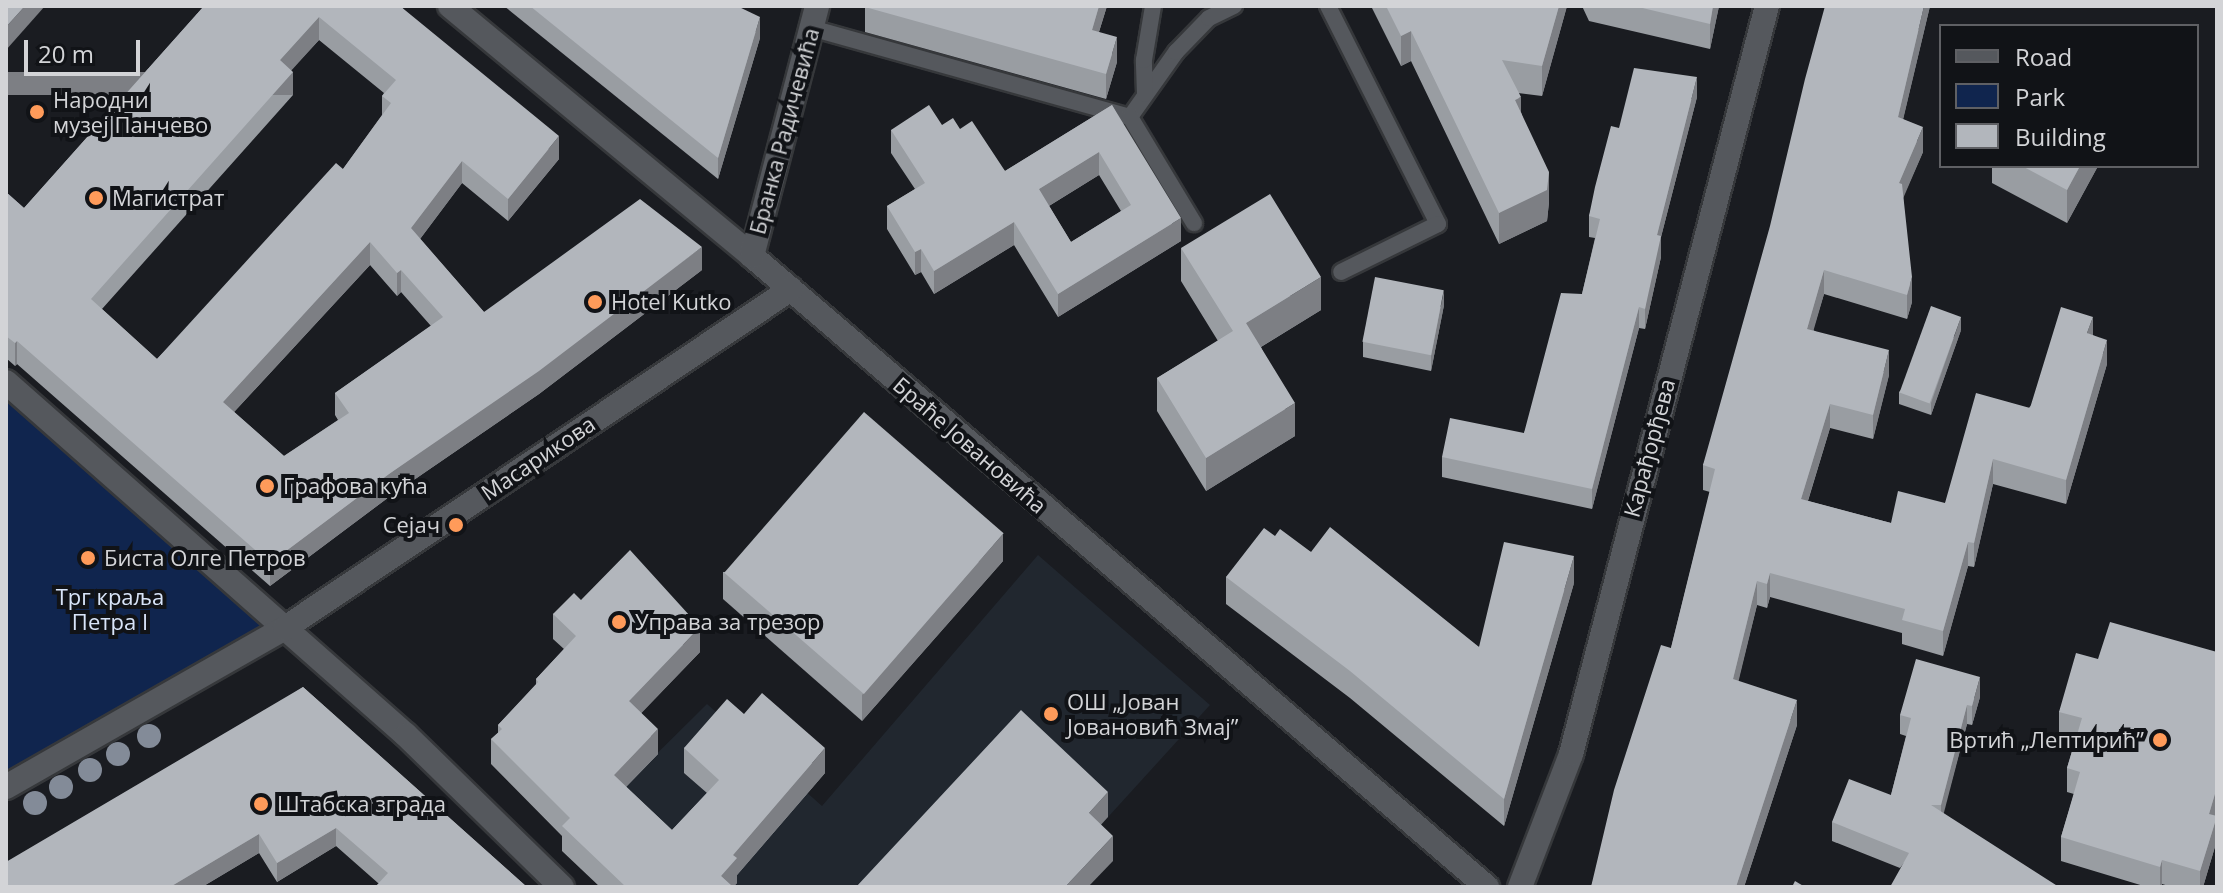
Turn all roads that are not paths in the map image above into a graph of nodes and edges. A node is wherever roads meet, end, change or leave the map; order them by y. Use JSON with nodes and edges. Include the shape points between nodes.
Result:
{"nodes":[{"id":1,"x":450,"y":6,"type":"edge"},
{"id":2,"x":1153,"y":6,"type":"edge"},
{"id":3,"x":1234,"y":6,"type":"edge"},
{"id":4,"x":1328,"y":6,"type":"edge"},
{"id":5,"x":1767,"y":6,"type":"edge"},
{"id":6,"x":814,"y":17,"type":"edge"},
{"id":7,"x":1145,"y":94,"type":"junction"},
{"id":8,"x":1130,"y":117,"type":"junction"},
{"id":9,"x":1194,"y":223,"type":"dead end"},
{"id":10,"x":752,"y":256,"type":"junction"},
{"id":11,"x":1341,"y":272,"type":"dead end"},
{"id":12,"x":791,"y":289,"type":"junction"},
{"id":13,"x":6,"y":382,"type":"edge"},
{"id":14,"x":285,"y":628,"type":"junction"},
{"id":15,"x":6,"y":787,"type":"edge"},
{"id":16,"x":562,"y":887,"type":"edge"},
{"id":17,"x":1487,"y":887,"type":"edge"},
{"id":18,"x":1520,"y":887,"type":"edge"}],
"edges":[{"from":1,"to":10,"type":"street","name":"Браће Јовановића"},
{"from":2,"to":7,"type":"lane","via":[[1144,60]]},
{"from":3,"to":7,"type":"lane","via":[[1209,18]]},
{"from":4,"to":11,"type":"lane","via":[[1438,224]]},
{"from":5,"to":18,"type":"street","name":"Карађорђева","via":[[1571,754]]},
{"from":6,"to":8,"type":"lane"},
{"from":6,"to":10,"type":"street","name":"Бранка Радичевића"},
{"from":7,"to":8,"type":"lane"},
{"from":8,"to":9,"type":"lane"},
{"from":10,"to":12,"type":"street","name":"Браће Јовановића"},
{"from":12,"to":14,"type":"street","name":"Масарикова"},
{"from":12,"to":17,"type":"street","name":"Браће Јовановића"},
{"from":13,"to":14,"type":"street"},
{"from":14,"to":15,"type":"street"},
{"from":14,"to":16,"type":"street","via":[[406,735]]}]}
